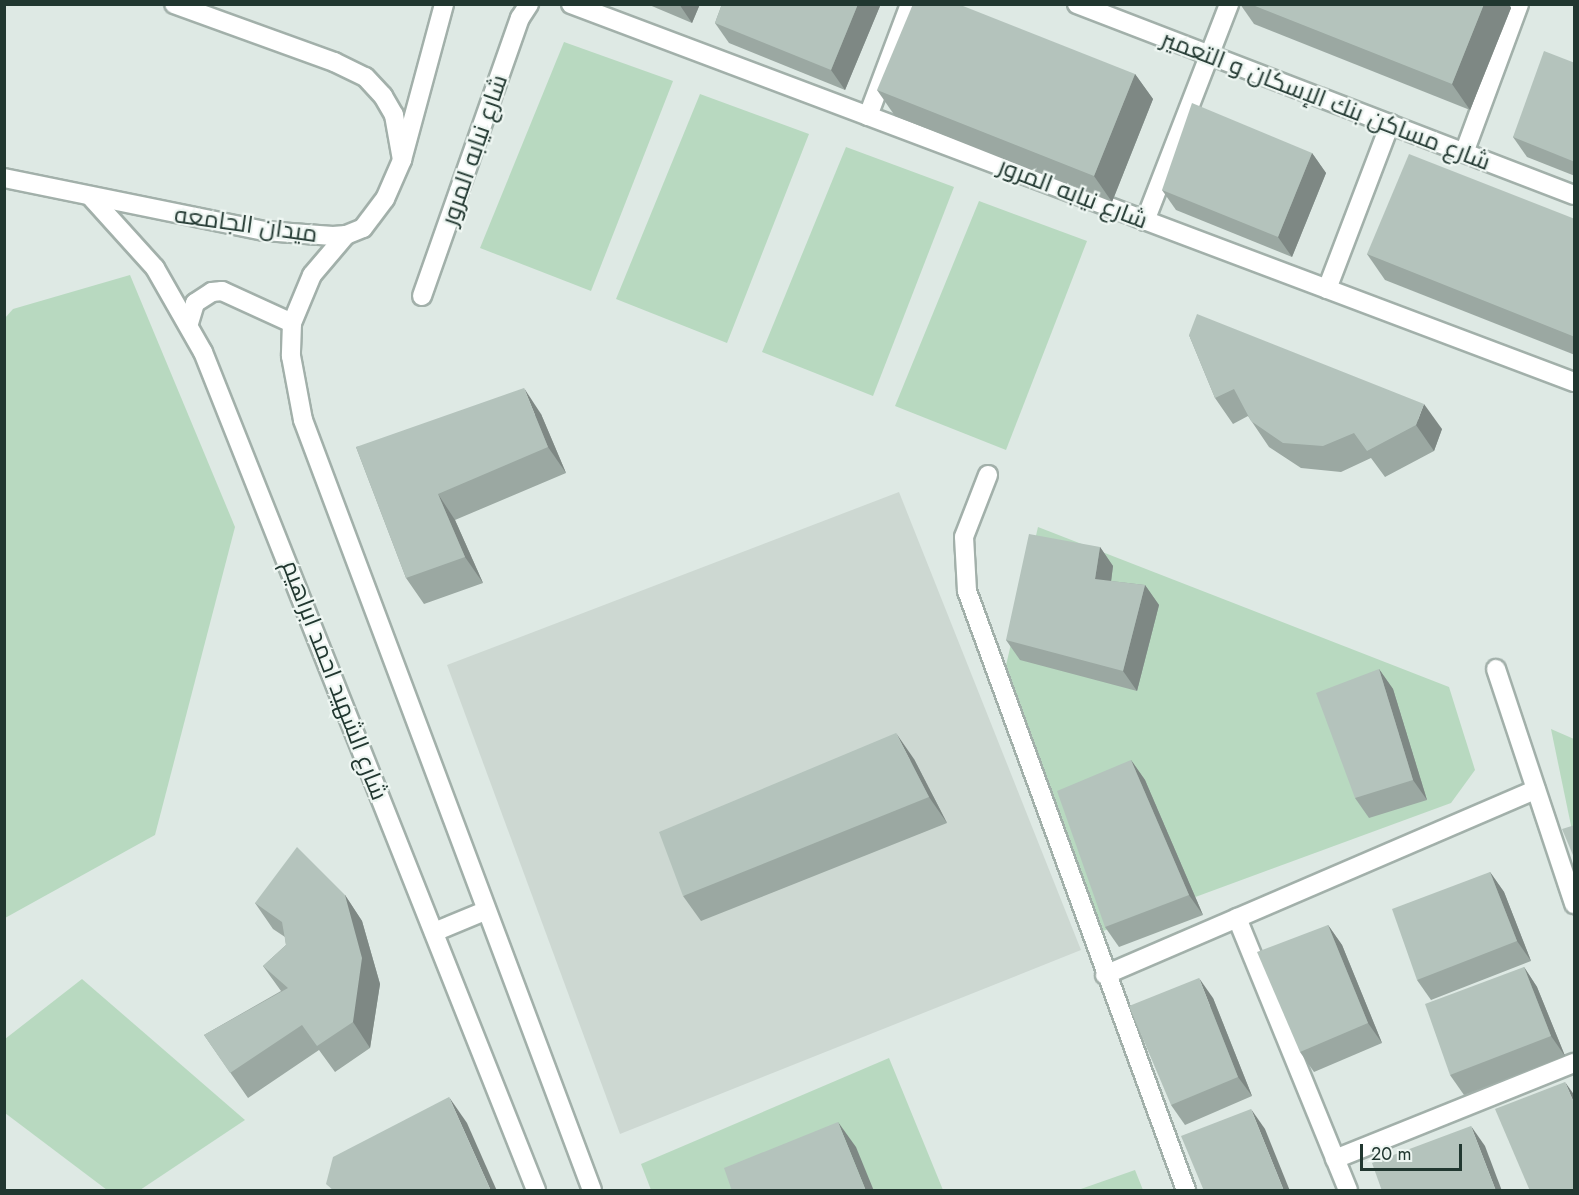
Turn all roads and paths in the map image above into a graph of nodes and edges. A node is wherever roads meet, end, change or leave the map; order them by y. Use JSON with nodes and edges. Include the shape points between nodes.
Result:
{"nodes":[{"id":1,"x":174,"y":4,"type":"edge"},
{"id":2,"x":444,"y":4,"type":"edge"},
{"id":3,"x":529,"y":4,"type":"edge"},
{"id":4,"x":571,"y":4,"type":"edge"},
{"id":5,"x":910,"y":4,"type":"edge"},
{"id":6,"x":1077,"y":4,"type":"edge"},
{"id":7,"x":1229,"y":4,"type":"edge"},
{"id":8,"x":1519,"y":4,"type":"edge"},
{"id":9,"x":1210,"y":55,"type":"junction"},
{"id":10,"x":868,"y":116,"type":"junction"},
{"id":11,"x":1390,"y":124,"type":"junction"},
{"id":12,"x":1464,"y":153,"type":"junction"},
{"id":13,"x":402,"y":160,"type":"junction"},
{"id":14,"x":4,"y":178,"type":"edge"},
{"id":15,"x":90,"y":195,"type":"junction"},
{"id":16,"x":1575,"y":195,"type":"edge"},
{"id":17,"x":1145,"y":220,"type":"junction"},
{"id":18,"x":346,"y":236,"type":"junction"},
{"id":19,"x":1327,"y":289,"type":"junction"},
{"id":20,"x":422,"y":296,"type":"dead end"},
{"id":21,"x":189,"y":323,"type":"junction"},
{"id":22,"x":292,"y":323,"type":"junction"},
{"id":23,"x":1575,"y":382,"type":"edge"},
{"id":24,"x":988,"y":475,"type":"dead end"},
{"id":25,"x":1496,"y":669,"type":"dead end"},
{"id":26,"x":1536,"y":789,"type":"junction"},
{"id":27,"x":1575,"y":904,"type":"edge"},
{"id":28,"x":485,"y":910,"type":"junction"},
{"id":29,"x":1237,"y":918,"type":"junction"},
{"id":30,"x":434,"y":932,"type":"junction"},
{"id":31,"x":1105,"y":975,"type":"junction"},
{"id":32,"x":1575,"y":1063,"type":"edge"},
{"id":33,"x":1335,"y":1159,"type":"junction"},
{"id":34,"x":536,"y":1191,"type":"edge"},
{"id":35,"x":592,"y":1191,"type":"edge"},
{"id":36,"x":1186,"y":1191,"type":"edge"},
{"id":37,"x":1348,"y":1191,"type":"edge"}],
"edges":[{"from":1,"to":13,"type":"street","via":[[365,77],[394,115]]},
{"from":2,"to":13,"type":"street","name":"ميدان الجامعه"},
{"from":3,"to":20,"type":"street","name":"شارع نيابه المرور","via":[[520,18]]},
{"from":4,"to":10,"type":"street","name":"شارع نيابه المرور"},
{"from":5,"to":10,"type":"street"},
{"from":6,"to":9,"type":"street","name":"شارع مساكن بنك الإسكان و التعمير"},
{"from":7,"to":9,"type":"street"},
{"from":8,"to":12,"type":"street"},
{"from":9,"to":11,"type":"street","name":"شارع مساكن بنك الإسكان و التعمير"},
{"from":9,"to":17,"type":"street"},
{"from":10,"to":17,"type":"street","name":"شارع نيابه المرور"},
{"from":11,"to":12,"type":"street","name":"شارع مساكن بنك الإسكان و التعمير"},
{"from":11,"to":19,"type":"street"},
{"from":12,"to":16,"type":"street","name":"شارع مساكن بنك الإسكان و التعمير"},
{"from":13,"to":18,"type":"street","name":"ميدان الجامعه","via":[[375,214],[363,228]]},
{"from":14,"to":15,"type":"street","name":"ميدان الجامعه"},
{"from":15,"to":18,"type":"street","name":"ميدان الجامعه","via":[[264,231]]},
{"from":15,"to":21,"type":"street","name":"شارع الشهيد احمد ابراهيم","via":[[155,267]]},
{"from":17,"to":19,"type":"street","name":"شارع نيابه المرور"},
{"from":18,"to":22,"type":"street","via":[[312,275]]},
{"from":19,"to":23,"type":"street","name":"شارع نيابه المرور"},
{"from":21,"to":22,"type":"street","via":[[195,303],[212,292],[222,291]]},
{"from":21,"to":30,"type":"street","name":"شارع الشهيد احمد ابراهيم","via":[[264,498]]},
{"from":22,"to":28,"type":"street","via":[[291,356],[303,420]]},
{"from":24,"to":31,"type":"street","via":[[963,537],[967,591]]},
{"from":25,"to":26,"type":"street"},
{"from":26,"to":27,"type":"street"},
{"from":26,"to":29,"type":"street"},
{"from":28,"to":30,"type":"street"},
{"from":28,"to":35,"type":"street"},
{"from":29,"to":31,"type":"street"},
{"from":29,"to":33,"type":"street"},
{"from":30,"to":34,"type":"street","name":"شارع الشهيد احمد ابراهيم"},
{"from":31,"to":36,"type":"street"},
{"from":32,"to":33,"type":"street"},
{"from":33,"to":37,"type":"street"}]}
